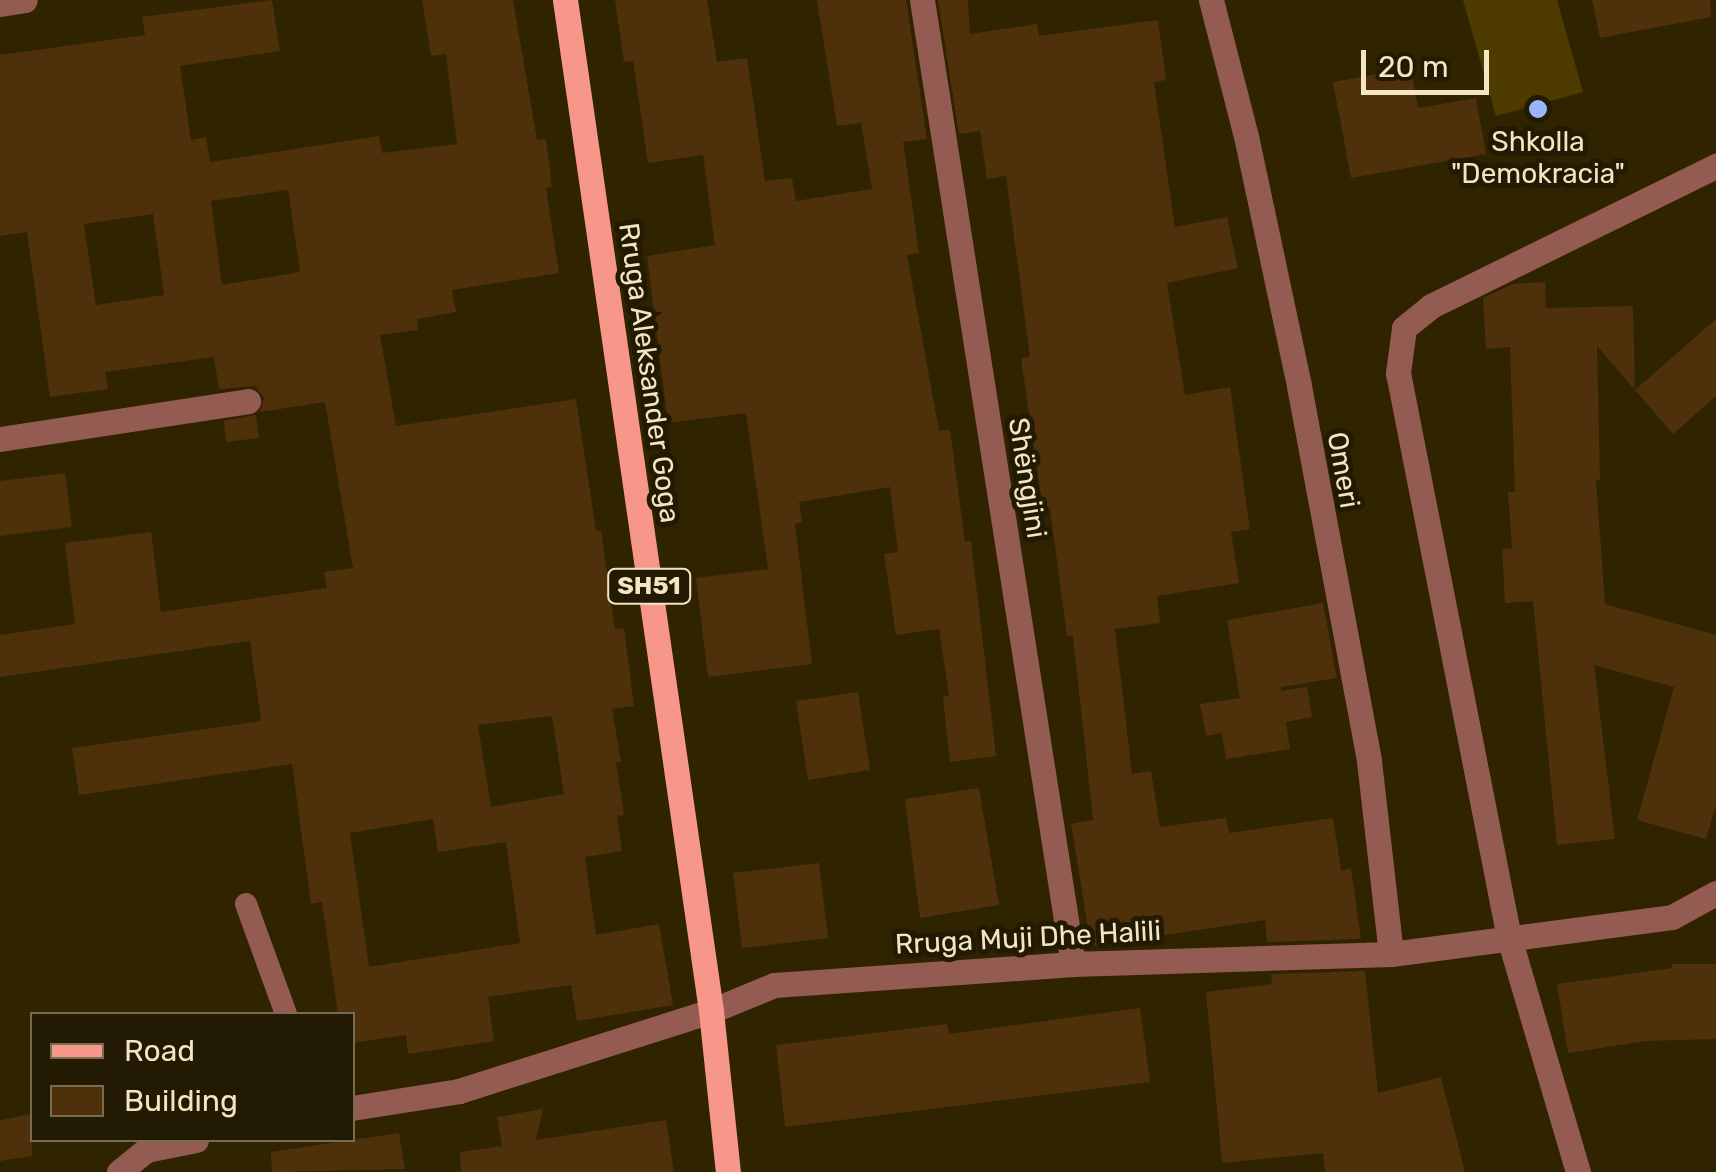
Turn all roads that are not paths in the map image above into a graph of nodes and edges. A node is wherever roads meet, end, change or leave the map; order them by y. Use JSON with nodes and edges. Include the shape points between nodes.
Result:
{"nodes":[{"id":1,"x":25,"y":0,"type":"edge"},
{"id":2,"x":564,"y":0,"type":"edge"},
{"id":3,"x":922,"y":0,"type":"edge"},
{"id":4,"x":1210,"y":0,"type":"edge"},
{"id":5,"x":0,"y":4,"type":"edge"},
{"id":6,"x":1716,"y":166,"type":"edge"},
{"id":7,"x":248,"y":401,"type":"dead end"},
{"id":8,"x":0,"y":439,"type":"edge"},
{"id":9,"x":1716,"y":893,"type":"edge"},
{"id":10,"x":246,"y":904,"type":"dead end"},
{"id":11,"x":1508,"y":938,"type":"junction"},
{"id":12,"x":1391,"y":954,"type":"junction"},
{"id":13,"x":1074,"y":964,"type":"junction"},
{"id":14,"x":711,"y":1011,"type":"junction"},
{"id":15,"x":285,"y":1012,"type":"edge"},
{"id":16,"x":355,"y":1108,"type":"edge"},
{"id":17,"x":186,"y":1142,"type":"edge"},
{"id":18,"x":119,"y":1172,"type":"edge"},
{"id":19,"x":728,"y":1172,"type":"edge"},
{"id":20,"x":1578,"y":1172,"type":"edge"}],
"edges":[{"from":1,"to":5,"type":"street"},
{"from":2,"to":14,"type":"main road","name":"Rruga Aleksander Goga","number":"SH51"},
{"from":3,"to":13,"type":"street","name":"Shëngjini"},
{"from":4,"to":12,"type":"street","name":"Omeri","via":[[1299,386],[1369,761]]},
{"from":6,"to":11,"type":"street","via":[[1431,306],[1404,328],[1398,372]]},
{"from":7,"to":8,"type":"street"},
{"from":9,"to":11,"type":"street","name":"Rruga Muji Dhe Halili","via":[[1672,917]]},
{"from":10,"to":15,"type":"lane"},
{"from":11,"to":12,"type":"street","name":"Rruga Muji Dhe Halili"},
{"from":11,"to":20,"type":"street"},
{"from":12,"to":13,"type":"street","name":"Rruga Muji Dhe Halili"},
{"from":13,"to":14,"type":"street","name":"Rruga Muji Dhe Halili","via":[[774,985]]},
{"from":14,"to":16,"type":"street","name":"Rruga Muji Dhe Halili","via":[[459,1091]]},
{"from":14,"to":19,"type":"main road","name":"Rruga Aleksander Goga","number":"SH51"},
{"from":17,"to":18,"type":"street","via":[[146,1150]]}]}
